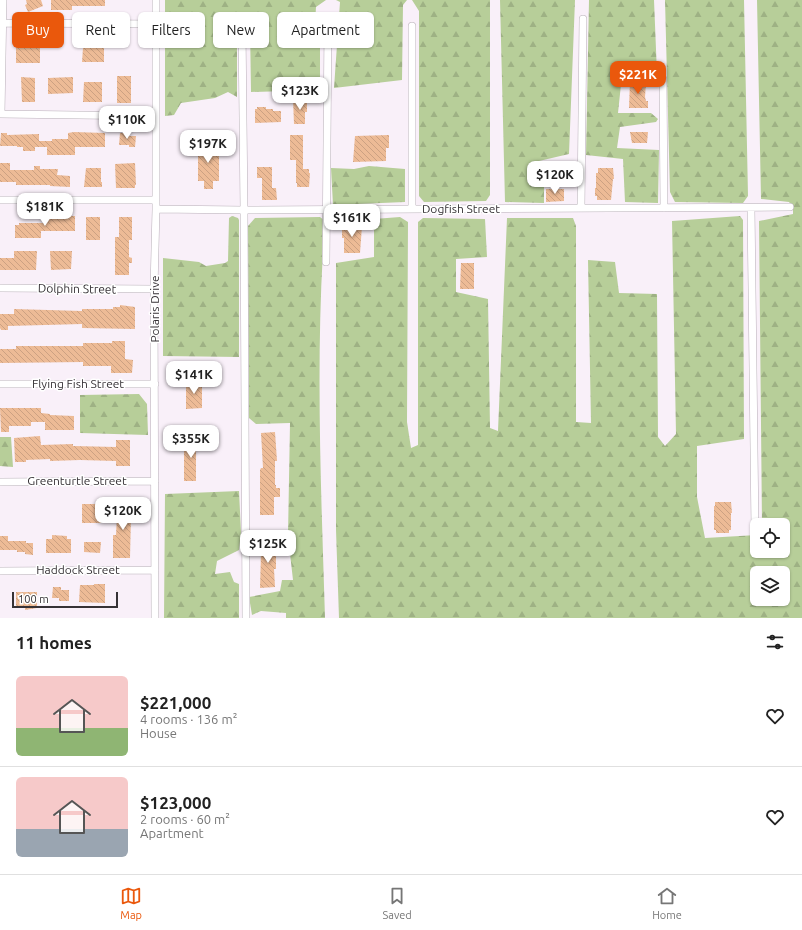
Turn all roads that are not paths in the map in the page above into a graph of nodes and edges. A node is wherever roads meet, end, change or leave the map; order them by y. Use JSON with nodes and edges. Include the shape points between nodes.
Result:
{"nodes":[{"id":1,"x":3,"y":0,"type":"edge"},
{"id":2,"x":156,"y":0,"type":"edge"},
{"id":3,"x":156,"y":12,"type":"edge"},
{"id":4,"x":583,"y":19,"type":"dead end"},
{"id":5,"x":3,"y":23,"type":"junction"},
{"id":6,"x":138,"y":24,"type":"edge"},
{"id":7,"x":412,"y":26,"type":"dead end"},
{"id":8,"x":156,"y":48,"type":"edge"},
{"id":9,"x":242,"y":48,"type":"edge"},
{"id":10,"x":328,"y":48,"type":"edge"},
{"id":11,"x":663,"y":79,"type":"dead end"},
{"id":12,"x":1,"y":114,"type":"edge"},
{"id":13,"x":156,"y":116,"type":"junction"},
{"id":14,"x":0,"y":200,"type":"edge"},
{"id":15,"x":156,"y":200,"type":"junction"},
{"id":16,"x":790,"y":207,"type":"dead end"},
{"id":17,"x":581,"y":208,"type":"junction"},
{"id":18,"x":664,"y":208,"type":"junction"},
{"id":19,"x":751,"y":208,"type":"junction"},
{"id":20,"x":156,"y":209,"type":"junction"},
{"id":21,"x":327,"y":209,"type":"junction"},
{"id":22,"x":412,"y":209,"type":"junction"},
{"id":23,"x":244,"y":210,"type":"junction"},
{"id":24,"x":326,"y":262,"type":"dead end"},
{"id":25,"x":0,"y":288,"type":"edge"},
{"id":26,"x":154,"y":289,"type":"junction"},
{"id":27,"x":0,"y":384,"type":"edge"},
{"id":28,"x":155,"y":384,"type":"junction"},
{"id":29,"x":155,"y":481,"type":"junction"},
{"id":30,"x":0,"y":482,"type":"edge"},
{"id":31,"x":755,"y":518,"type":"edge"},
{"id":32,"x":155,"y":570,"type":"junction"},
{"id":33,"x":0,"y":571,"type":"edge"},
{"id":34,"x":155,"y":618,"type":"edge"},
{"id":35,"x":246,"y":618,"type":"edge"}],
"edges":[{"from":1,"to":5,"type":"street"},
{"from":2,"to":3,"type":"street","name":"Polaris Drive"},
{"from":4,"to":17,"type":"street"},
{"from":5,"to":6,"type":"street"},
{"from":5,"to":12,"type":"street"},
{"from":7,"to":22,"type":"street"},
{"from":8,"to":13,"type":"street","name":"Polaris Drive"},
{"from":9,"to":23,"type":"street"},
{"from":10,"to":21,"type":"street"},
{"from":11,"to":18,"type":"street"},
{"from":12,"to":13,"type":"street"},
{"from":13,"to":15,"type":"street","name":"Polaris Drive"},
{"from":14,"to":15,"type":"street"},
{"from":15,"to":20,"type":"street","name":"Polaris Drive"},
{"from":16,"to":19,"type":"street","name":"Dogfish Street"},
{"from":17,"to":18,"type":"street","name":"Dogfish Street"},
{"from":17,"to":22,"type":"street","name":"Dogfish Street"},
{"from":18,"to":19,"type":"street","name":"Dogfish Street"},
{"from":19,"to":31,"type":"street"},
{"from":20,"to":23,"type":"street","name":"Dogfish Street"},
{"from":20,"to":26,"type":"street","name":"Polaris Drive"},
{"from":21,"to":22,"type":"street","name":"Dogfish Street"},
{"from":21,"to":23,"type":"street","name":"Dogfish Street"},
{"from":21,"to":24,"type":"street"},
{"from":23,"to":35,"type":"street"},
{"from":25,"to":26,"type":"street","name":"Dolphin Street"},
{"from":26,"to":28,"type":"street","name":"Polaris Drive"},
{"from":27,"to":28,"type":"street","name":"Flying Fish Street"},
{"from":28,"to":29,"type":"street","name":"Polaris Drive"},
{"from":29,"to":30,"type":"street","name":"Greenturtle Street"},
{"from":29,"to":32,"type":"street","name":"Polaris Drive"},
{"from":32,"to":33,"type":"street","name":"Haddock Street"},
{"from":32,"to":34,"type":"street","name":"Polaris Drive"}]}
